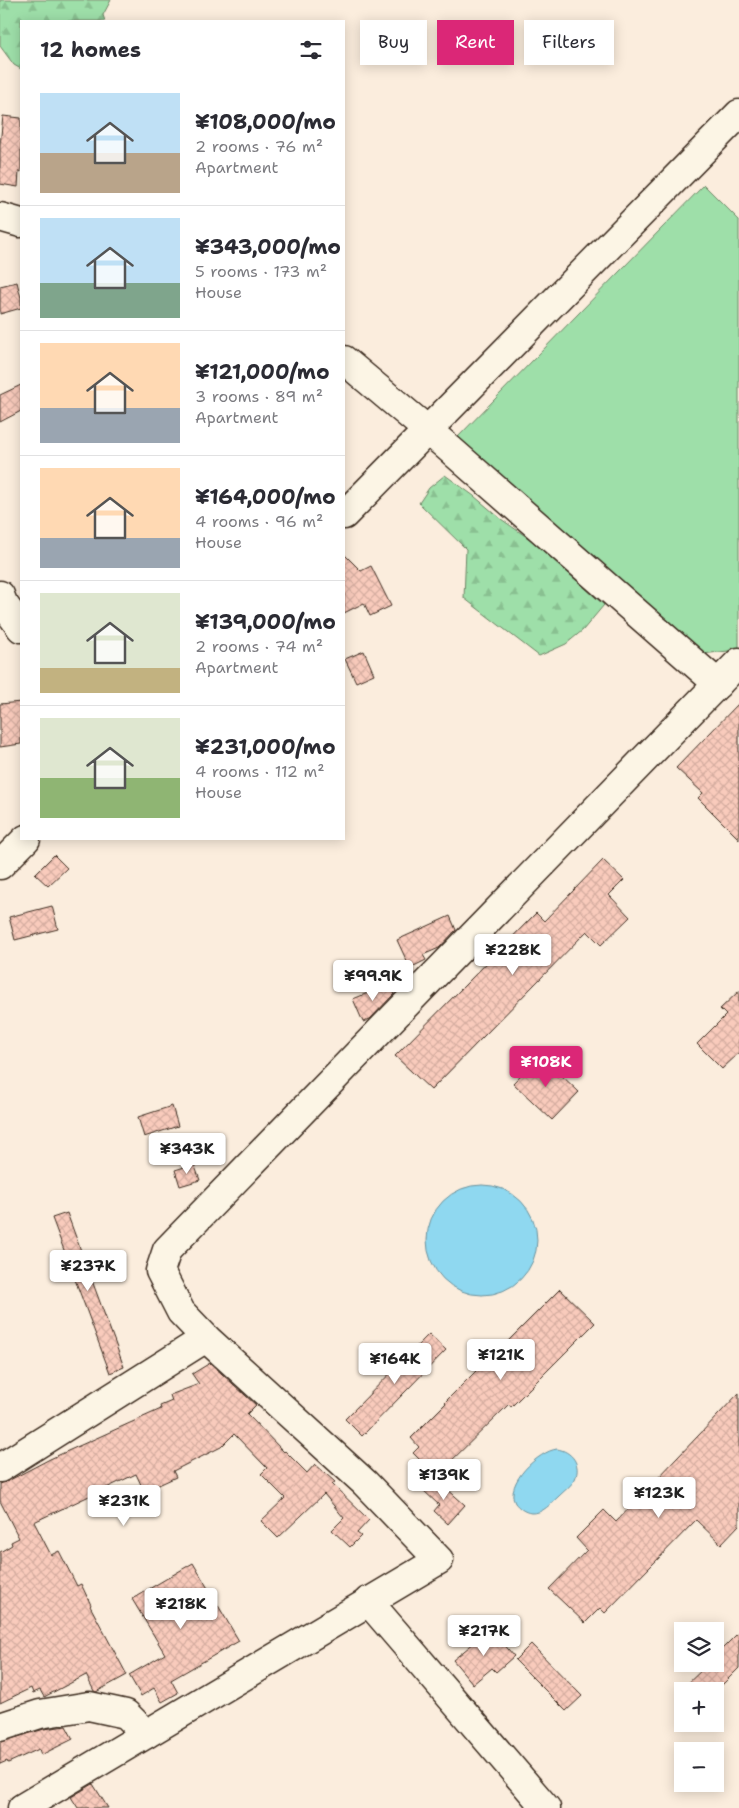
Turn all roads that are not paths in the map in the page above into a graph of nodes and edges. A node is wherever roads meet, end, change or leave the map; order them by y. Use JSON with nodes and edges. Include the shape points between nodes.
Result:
{"nodes":[{"id":1,"x":739,"y":114,"type":"edge"},
{"id":2,"x":0,"y":217,"type":"edge"},
{"id":3,"x":20,"y":223,"type":"edge"},
{"id":4,"x":345,"y":361,"type":"edge"},
{"id":5,"x":428,"y":430,"type":"junction"},
{"id":6,"x":345,"y":514,"type":"edge"},
{"id":7,"x":0,"y":596,"type":"edge"},
{"id":8,"x":20,"y":627,"type":"edge"},
{"id":9,"x":739,"y":662,"type":"edge"},
{"id":10,"x":718,"y":684,"type":"junction"},
{"id":11,"x":25,"y":840,"type":"edge"},
{"id":12,"x":0,"y":865,"type":"edge"},
{"id":13,"x":206,"y":1338,"type":"junction"},
{"id":14,"x":0,"y":1468,"type":"edge"},
{"id":15,"x":368,"y":1601,"type":"junction"},
{"id":16,"x":0,"y":1728,"type":"edge"},
{"id":17,"x":146,"y":1734,"type":"junction"},
{"id":18,"x":22,"y":1808,"type":"edge"},
{"id":19,"x":546,"y":1808,"type":"edge"}],
"edges":[{"from":1,"to":5,"type":"street"},
{"from":2,"to":3,"type":"street"},
{"from":4,"to":5,"type":"street"},
{"from":5,"to":6,"type":"street"},
{"from":5,"to":10,"type":"street"},
{"from":7,"to":8,"type":"street"},
{"from":9,"to":10,"type":"street"},
{"from":10,"to":13,"type":"street","via":[[167,1250],[160,1271],[181,1312]]},
{"from":11,"to":12,"type":"street"},
{"from":13,"to":14,"type":"street"},
{"from":13,"to":15,"type":"street","via":[[365,1484],[438,1560]]},
{"from":15,"to":17,"type":"street"},
{"from":15,"to":19,"type":"street"},
{"from":16,"to":17,"type":"street","via":[[40,1714],[90,1706],[126,1714]]},
{"from":17,"to":18,"type":"street"}]}
